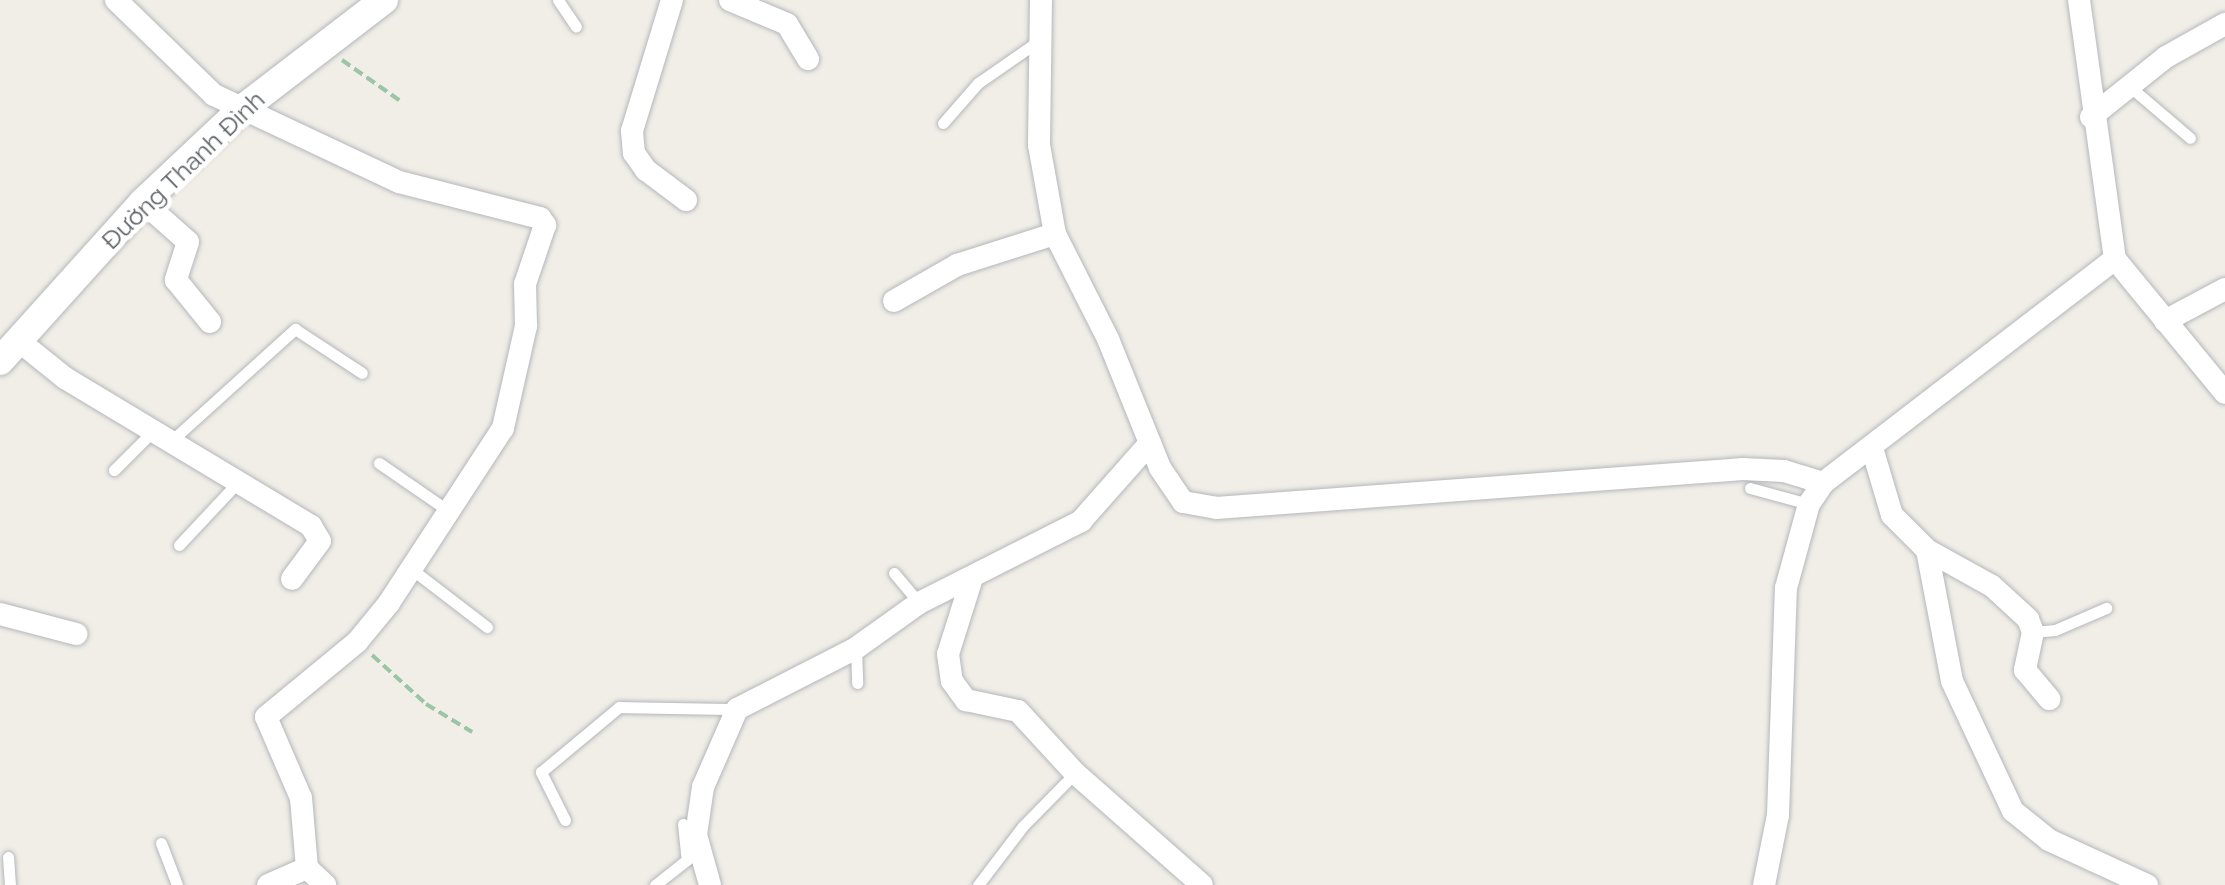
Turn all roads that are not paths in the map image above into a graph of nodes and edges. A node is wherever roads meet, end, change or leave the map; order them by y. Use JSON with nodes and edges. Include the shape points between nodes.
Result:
{"nodes":[{"id":1,"x":116,"y":0,"type":"edge"},
{"id":2,"x":384,"y":0,"type":"edge"},
{"id":3,"x":558,"y":0,"type":"edge"},
{"id":4,"x":672,"y":0,"type":"edge"},
{"id":5,"x":730,"y":0,"type":"edge"},
{"id":6,"x":1041,"y":0,"type":"edge"},
{"id":7,"x":2079,"y":0,"type":"edge"},
{"id":8,"x":2224,"y":27,"type":"edge"},
{"id":9,"x":576,"y":28,"type":"dead end"},
{"id":10,"x":1036,"y":42,"type":"junction"},
{"id":11,"x":808,"y":59,"type":"dead end"},
{"id":12,"x":2129,"y":86,"type":"junction"},
{"id":13,"x":242,"y":109,"type":"junction"},
{"id":14,"x":2090,"y":117,"type":"junction"},
{"id":15,"x":943,"y":123,"type":"dead end"},
{"id":16,"x":2190,"y":138,"type":"dead end"},
{"id":17,"x":686,"y":200,"type":"dead end"},
{"id":18,"x":143,"y":202,"type":"junction"},
{"id":19,"x":1055,"y":234,"type":"junction"},
{"id":20,"x":2115,"y":258,"type":"junction"},
{"id":21,"x":2225,"y":289,"type":"edge"},
{"id":22,"x":894,"y":301,"type":"dead end"},
{"id":23,"x":2165,"y":321,"type":"junction"},
{"id":24,"x":210,"y":322,"type":"dead end"},
{"id":25,"x":10,"y":351,"type":"edge"},
{"id":26,"x":362,"y":373,"type":"dead end"},
{"id":27,"x":2225,"y":393,"type":"edge"},
{"id":28,"x":161,"y":437,"type":"junction"},
{"id":29,"x":1150,"y":443,"type":"junction"},
{"id":30,"x":1872,"y":448,"type":"junction"},
{"id":31,"x":379,"y":462,"type":"dead end"},
{"id":32,"x":114,"y":470,"type":"dead end"},
{"id":33,"x":238,"y":482,"type":"junction"},
{"id":34,"x":1823,"y":483,"type":"junction"},
{"id":35,"x":1750,"y":488,"type":"dead end"},
{"id":36,"x":1809,"y":504,"type":"junction"},
{"id":37,"x":450,"y":512,"type":"junction"},
{"id":38,"x":179,"y":546,"type":"dead end"},
{"id":39,"x":1927,"y":550,"type":"junction"},
{"id":40,"x":414,"y":570,"type":"junction"},
{"id":41,"x":894,"y":573,"type":"dead end"},
{"id":42,"x":292,"y":578,"type":"dead end"},
{"id":43,"x":972,"y":578,"type":"junction"},
{"id":44,"x":919,"y":604,"type":"junction"},
{"id":45,"x":2106,"y":608,"type":"dead end"},
{"id":46,"x":0,"y":614,"type":"edge"},
{"id":47,"x":488,"y":627,"type":"dead end"},
{"id":48,"x":2033,"y":632,"type":"junction"},
{"id":49,"x":76,"y":634,"type":"dead end"},
{"id":50,"x":856,"y":648,"type":"junction"},
{"id":51,"x":857,"y":682,"type":"dead end"},
{"id":52,"x":2049,"y":699,"type":"dead end"},
{"id":53,"x":737,"y":709,"type":"junction"},
{"id":54,"x":1075,"y":774,"type":"junction"},
{"id":55,"x":565,"y":820,"type":"dead end"},
{"id":56,"x":682,"y":824,"type":"dead end"},
{"id":57,"x":161,"y":843,"type":"dead end"},
{"id":58,"x":692,"y":856,"type":"junction"},
{"id":59,"x":8,"y":857,"type":"dead end"},
{"id":60,"x":307,"y":868,"type":"junction"},
{"id":61,"x":10,"y":885,"type":"edge"},
{"id":62,"x":177,"y":885,"type":"edge"},
{"id":63,"x":268,"y":885,"type":"edge"},
{"id":64,"x":324,"y":885,"type":"edge"},
{"id":65,"x":655,"y":885,"type":"edge"},
{"id":66,"x":710,"y":885,"type":"edge"},
{"id":67,"x":978,"y":885,"type":"edge"},
{"id":68,"x":1202,"y":885,"type":"edge"},
{"id":69,"x":1764,"y":885,"type":"edge"},
{"id":70,"x":2147,"y":885,"type":"edge"}],
"edges":[{"from":1,"to":13,"type":"street","via":[[214,95]]},
{"from":2,"to":13,"type":"street","name":"Đường Thanh Đình"},
{"from":3,"to":9,"type":"lane"},
{"from":4,"to":17,"type":"street","via":[[632,131],[634,153],[646,170]]},
{"from":5,"to":11,"type":"street","via":[[787,24]]},
{"from":6,"to":10,"type":"street"},
{"from":7,"to":14,"type":"street"},
{"from":8,"to":12,"type":"street"},
{"from":10,"to":15,"type":"lane","via":[[978,83]]},
{"from":10,"to":19,"type":"street","via":[[1039,145]]},
{"from":12,"to":14,"type":"street"},
{"from":12,"to":16,"type":"lane"},
{"from":13,"to":18,"type":"street","name":"Đường Thanh Đình"},
{"from":13,"to":37,"type":"street","via":[[399,182],[543,220],[525,284],[526,326],[512,404]]},
{"from":14,"to":20,"type":"street"},
{"from":18,"to":24,"type":"street","via":[[188,242],[176,280]]},
{"from":18,"to":25,"type":"street","name":"Đường Thanh Đình"},
{"from":19,"to":22,"type":"street","via":[[957,265]]},
{"from":19,"to":29,"type":"street"},
{"from":20,"to":23,"type":"street"},
{"from":20,"to":30,"type":"street"},
{"from":21,"to":23,"type":"street"},
{"from":23,"to":27,"type":"street"},
{"from":25,"to":28,"type":"street"},
{"from":26,"to":28,"type":"lane","via":[[294,329]]},
{"from":28,"to":32,"type":"lane"},
{"from":28,"to":33,"type":"street"},
{"from":29,"to":34,"type":"street","via":[[1170,490],[1199,508],[1743,468],[1784,470]]},
{"from":29,"to":43,"type":"street","via":[[1080,521]]},
{"from":30,"to":34,"type":"street"},
{"from":30,"to":39,"type":"street","via":[[1892,515]]},
{"from":31,"to":37,"type":"lane"},
{"from":33,"to":38,"type":"lane"},
{"from":33,"to":42,"type":"street","via":[[318,534],[314,553]]},
{"from":34,"to":36,"type":"street"},
{"from":35,"to":36,"type":"lane"},
{"from":36,"to":69,"type":"street","via":[[1788,574],[1778,815]]},
{"from":37,"to":40,"type":"street"},
{"from":39,"to":48,"type":"street","via":[[1992,586]]},
{"from":39,"to":70,"type":"street","via":[[1952,682],[2013,811],[2049,840]]},
{"from":40,"to":47,"type":"lane"},
{"from":40,"to":60,"type":"street","via":[[357,642],[266,716],[301,798]]},
{"from":41,"to":44,"type":"lane"},
{"from":43,"to":44,"type":"street"},
{"from":43,"to":54,"type":"street","via":[[948,654],[952,681],[972,704],[1018,711]]},
{"from":44,"to":50,"type":"street"},
{"from":45,"to":48,"type":"lane"},
{"from":46,"to":49,"type":"street"},
{"from":48,"to":52,"type":"street","via":[[2025,670]]},
{"from":50,"to":51,"type":"lane"},
{"from":50,"to":53,"type":"street"},
{"from":53,"to":55,"type":"lane","via":[[618,707],[541,772]]},
{"from":53,"to":58,"type":"street","via":[[703,787]]},
{"from":54,"to":67,"type":"lane"},
{"from":54,"to":68,"type":"street"},
{"from":56,"to":58,"type":"lane"},
{"from":57,"to":62,"type":"lane"},
{"from":58,"to":65,"type":"lane"},
{"from":58,"to":66,"type":"street"},
{"from":59,"to":61,"type":"lane"},
{"from":60,"to":63,"type":"street"},
{"from":60,"to":64,"type":"street"}]}
